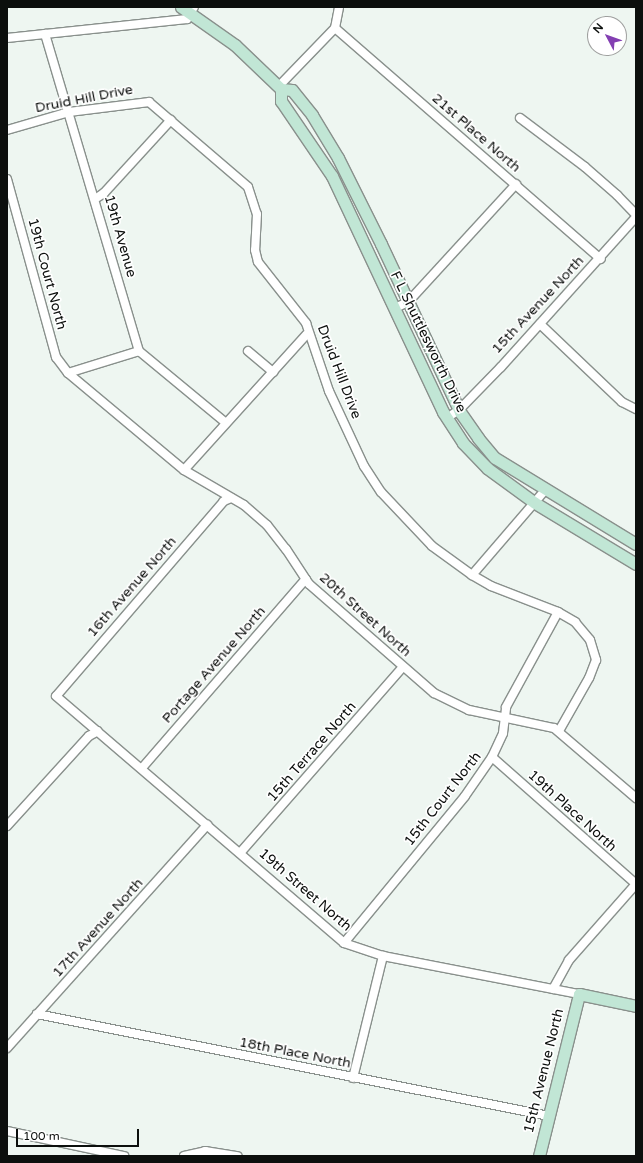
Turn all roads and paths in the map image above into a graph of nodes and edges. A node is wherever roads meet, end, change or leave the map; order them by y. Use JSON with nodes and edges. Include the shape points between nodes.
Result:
{"nodes":[{"id":1,"x":181,"y":7,"type":"edge"},
{"id":2,"x":339,"y":7,"type":"edge"},
{"id":3,"x":192,"y":11,"type":"edge"},
{"id":4,"x":335,"y":28,"type":"junction"},
{"id":5,"x":45,"y":34,"type":"junction"},
{"id":6,"x":7,"y":38,"type":"edge"},
{"id":7,"x":279,"y":88,"type":"junction"},
{"id":8,"x":69,"y":112,"type":"junction"},
{"id":9,"x":520,"y":118,"type":"dead end"},
{"id":10,"x":171,"y":120,"type":"junction"},
{"id":11,"x":7,"y":130,"type":"edge"},
{"id":12,"x":7,"y":179,"type":"edge"},
{"id":13,"x":516,"y":184,"type":"junction"},
{"id":14,"x":95,"y":199,"type":"junction"},
{"id":15,"x":636,"y":216,"type":"edge"},
{"id":16,"x":600,"y":259,"type":"junction"},
{"id":17,"x":408,"y":302,"type":"junction"},
{"id":18,"x":395,"y":308,"type":"junction"},
{"id":19,"x":540,"y":324,"type":"junction"},
{"id":20,"x":308,"y":334,"type":"junction"},
{"id":21,"x":139,"y":351,"type":"junction"},
{"id":22,"x":248,"y":351,"type":"dead end"},
{"id":23,"x":273,"y":372,"type":"junction"},
{"id":24,"x":68,"y":373,"type":"junction"},
{"id":25,"x":636,"y":409,"type":"edge"},
{"id":26,"x":459,"y":410,"type":"junction"},
{"id":27,"x":447,"y":418,"type":"junction"},
{"id":28,"x":226,"y":424,"type":"junction"},
{"id":29,"x":184,"y":470,"type":"junction"},
{"id":30,"x":545,"y":490,"type":"junction"},
{"id":31,"x":231,"y":498,"type":"junction"},
{"id":32,"x":535,"y":503,"type":"junction"},
{"id":33,"x":636,"y":544,"type":"edge"},
{"id":34,"x":636,"y":564,"type":"edge"},
{"id":35,"x":472,"y":575,"type":"junction"},
{"id":36,"x":306,"y":579,"type":"junction"},
{"id":37,"x":558,"y":612,"type":"junction"},
{"id":38,"x":403,"y":667,"type":"junction"},
{"id":39,"x":56,"y":696,"type":"joint"},
{"id":40,"x":504,"y":718,"type":"junction"},
{"id":41,"x":98,"y":731,"type":"junction"},
{"id":42,"x":559,"y":731,"type":"junction"},
{"id":43,"x":492,"y":757,"type":"junction"},
{"id":44,"x":142,"y":768,"type":"junction"},
{"id":45,"x":636,"y":798,"type":"edge"},
{"id":46,"x":207,"y":825,"type":"junction"},
{"id":47,"x":7,"y":826,"type":"edge"},
{"id":48,"x":240,"y":854,"type":"junction"},
{"id":49,"x":636,"y":884,"type":"edge"},
{"id":50,"x":344,"y":943,"type":"junction"},
{"id":51,"x":383,"y":956,"type":"junction"},
{"id":52,"x":553,"y":989,"type":"junction"},
{"id":53,"x":579,"y":994,"type":"junction"},
{"id":54,"x":636,"y":1006,"type":"edge"},
{"id":55,"x":37,"y":1014,"type":"junction"},
{"id":56,"x":7,"y":1048,"type":"edge"},
{"id":57,"x":353,"y":1078,"type":"junction"},
{"id":58,"x":549,"y":1116,"type":"junction"},
{"id":59,"x":7,"y":1131,"type":"edge"},
{"id":60,"x":221,"y":1154,"type":"edge"},
{"id":61,"x":124,"y":1156,"type":"edge"},
{"id":62,"x":184,"y":1156,"type":"edge"},
{"id":63,"x":238,"y":1156,"type":"edge"},
{"id":64,"x":539,"y":1156,"type":"edge"}],
"edges":[{"from":1,"to":3,"type":"main road","name":"F L Shuttlesworth Drive"},
{"from":2,"to":4,"type":"street"},
{"from":3,"to":5,"type":"street","via":[[187,19]]},
{"from":3,"to":7,"type":"main road","name":"F L Shuttlesworth Drive","via":[[235,45]]},
{"from":4,"to":7,"type":"street"},
{"from":4,"to":13,"type":"street","name":"21st Place North"},
{"from":5,"to":6,"type":"street"},
{"from":5,"to":8,"type":"street"},
{"from":7,"to":17,"type":"main road","name":"F L Shuttlesworth Drive","via":[[292,90],[326,136]]},
{"from":7,"to":18,"type":"main road","name":"F L Shuttlesworth Drive","via":[[281,101],[332,176]]},
{"from":8,"to":10,"type":"street","name":"Druid Hill Drive","via":[[141,101],[150,102]]},
{"from":8,"to":11,"type":"street","name":"Druid Hill Drive"},
{"from":8,"to":14,"type":"street","name":"19th Avenue"},
{"from":9,"to":15,"type":"street","via":[[607,186]]},
{"from":10,"to":14,"type":"street","via":[[104,194]]},
{"from":10,"to":20,"type":"street","name":"Druid Hill Drive","via":[[248,187],[257,214],[255,250],[258,262],[306,323]]},
{"from":12,"to":24,"type":"street","name":"19th Court North","via":[[56,357]]},
{"from":13,"to":16,"type":"street","name":"21st Place North"},
{"from":13,"to":17,"type":"street"},
{"from":14,"to":21,"type":"street","name":"19th Avenue"},
{"from":15,"to":16,"type":"street","name":"15th Avenue North"},
{"from":16,"to":19,"type":"street","name":"15th Avenue North"},
{"from":17,"to":18,"type":"street"},
{"from":17,"to":26,"type":"main road","name":"F L Shuttlesworth Drive"},
{"from":18,"to":27,"type":"main road","name":"F L Shuttlesworth Drive"},
{"from":19,"to":25,"type":"street","via":[[622,402]]},
{"from":19,"to":26,"type":"street","name":"15th Avenue North"},
{"from":20,"to":23,"type":"street"},
{"from":20,"to":35,"type":"street","name":"Druid Hill Drive","via":[[332,398],[364,466],[381,492],[432,546]]},
{"from":21,"to":24,"type":"street"},
{"from":21,"to":28,"type":"street"},
{"from":22,"to":23,"type":"street"},
{"from":23,"to":28,"type":"street"},
{"from":24,"to":29,"type":"street","name":"20th Street North"},
{"from":26,"to":27,"type":"street","name":"15th Avenue North"},
{"from":26,"to":30,"type":"main road","name":"F L Shuttlesworth Drive","via":[[495,458]]},
{"from":27,"to":32,"type":"main road","name":"F L Shuttlesworth Drive","via":[[464,443],[487,468]]},
{"from":28,"to":29,"type":"street"},
{"from":29,"to":31,"type":"street","name":"20th Street North"},
{"from":30,"to":32,"type":"street"},
{"from":30,"to":33,"type":"main road","name":"F L Shuttlesworth Drive"},
{"from":31,"to":36,"type":"street","name":"20th Street North","via":[[244,505],[270,528]]},
{"from":31,"to":39,"type":"street","name":"16th Avenue North","via":[[224,501]]},
{"from":32,"to":34,"type":"main road","name":"F L Shuttlesworth Drive"},
{"from":32,"to":35,"type":"street"},
{"from":35,"to":37,"type":"street","name":"Druid Hill Drive","via":[[491,586]]},
{"from":36,"to":38,"type":"street","name":"20th Street North","via":[[314,589]]},
{"from":36,"to":44,"type":"street","name":"Portage Avenue North"},
{"from":37,"to":40,"type":"street","name":"15th Court North","via":[[506,707]]},
{"from":37,"to":42,"type":"street","name":"Druid Hill Drive","via":[[584,631],[596,660],[589,678]]},
{"from":38,"to":40,"type":"street","name":"20th Street North","via":[[442,699],[469,710]]},
{"from":38,"to":48,"type":"street","name":"15th Terrace North"},
{"from":39,"to":41,"type":"street","name":"19th Street North"},
{"from":40,"to":42,"type":"street","name":"20th Street North","via":[[548,726]]},
{"from":40,"to":43,"type":"street","name":"15th Court North","via":[[503,733]]},
{"from":41,"to":44,"type":"street","name":"19th Street North"},
{"from":41,"to":47,"type":"street","via":[[89,736]]},
{"from":42,"to":45,"type":"street","name":"20th Street North"},
{"from":43,"to":49,"type":"street","name":"19th Place North"},
{"from":43,"to":50,"type":"street","name":"15th Court North","via":[[465,796]]},
{"from":44,"to":46,"type":"street","name":"19th Street North"},
{"from":46,"to":48,"type":"street","name":"19th Street North"},
{"from":46,"to":55,"type":"street","name":"17th Avenue North"},
{"from":48,"to":50,"type":"street","name":"19th Street North"},
{"from":49,"to":52,"type":"street","name":"15th Avenue North","via":[[569,960]]},
{"from":50,"to":51,"type":"street","name":"19th Street North"},
{"from":51,"to":52,"type":"street","name":"19th Street North"},
{"from":51,"to":57,"type":"street"},
{"from":52,"to":53,"type":"street","name":"19th Street North"},
{"from":53,"to":54,"type":"main road","name":"19th Street North"},
{"from":53,"to":58,"type":"main road","name":"15th Avenue North"},
{"from":55,"to":56,"type":"street","name":"17th Avenue North"},
{"from":55,"to":57,"type":"street","name":"18th Place North"},
{"from":57,"to":58,"type":"street","name":"18th Place North"},
{"from":58,"to":64,"type":"main road","name":"15th Avenue North"},
{"from":59,"to":61,"type":"street"},
{"from":60,"to":62,"type":"street","via":[[204,1151]]},
{"from":60,"to":63,"type":"street"}]}
